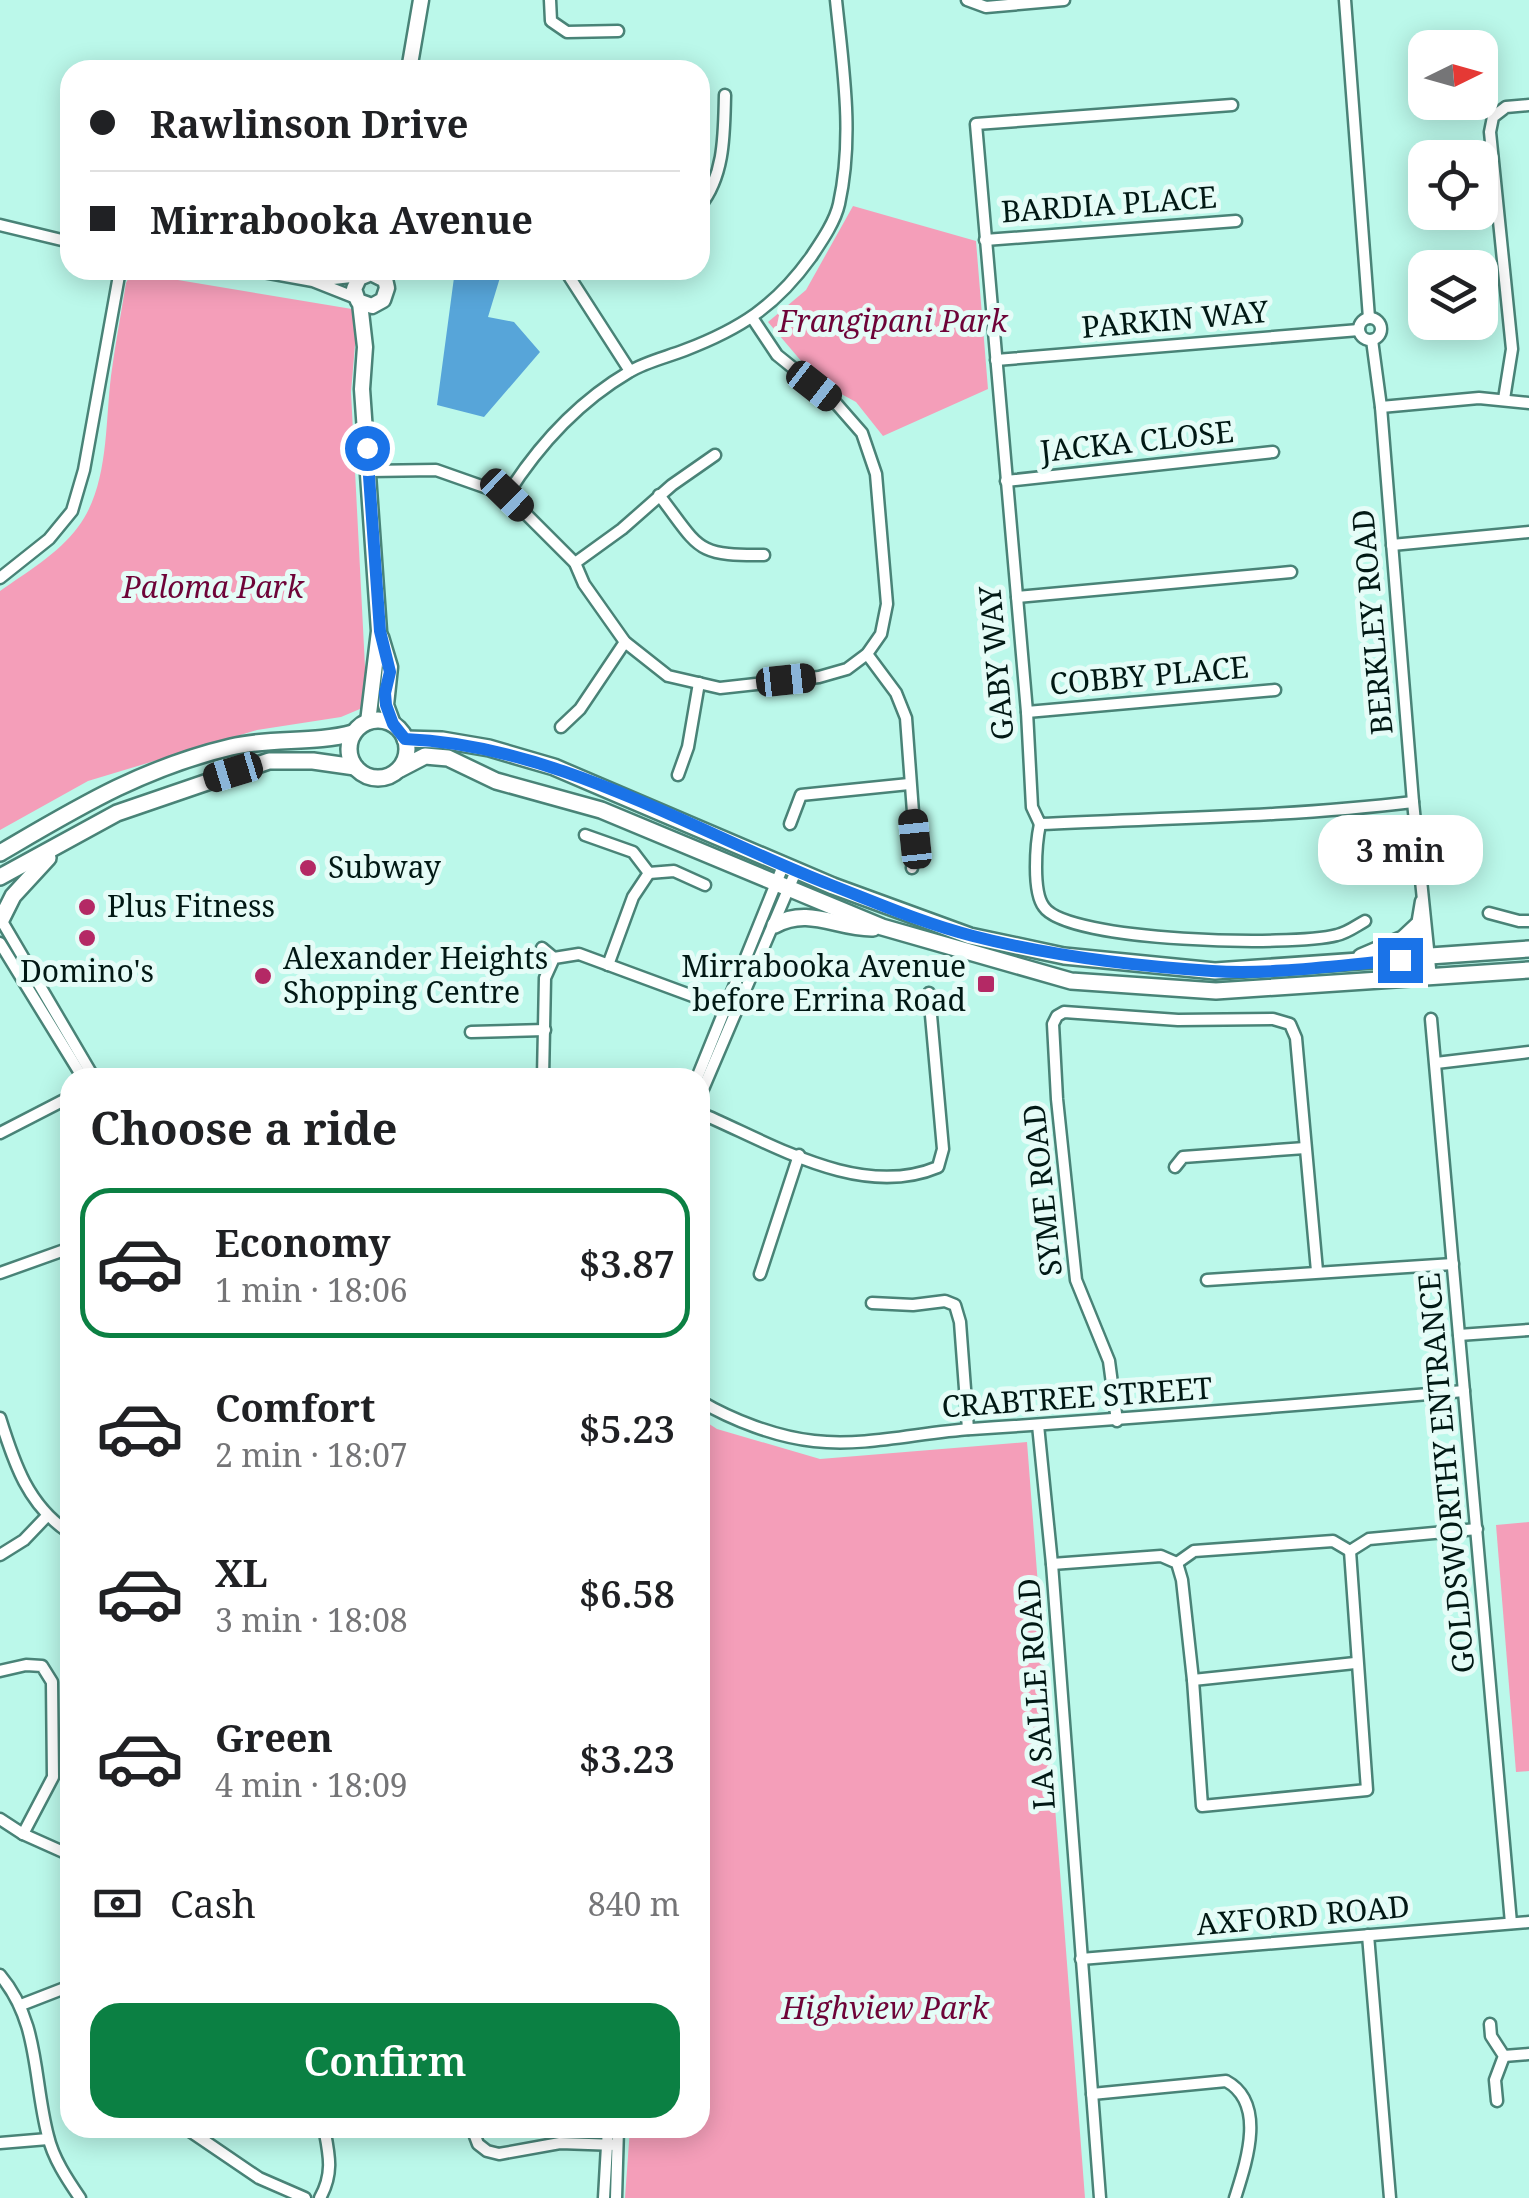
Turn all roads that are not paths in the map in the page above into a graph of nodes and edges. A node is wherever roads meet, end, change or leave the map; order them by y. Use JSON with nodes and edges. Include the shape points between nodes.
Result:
{"nodes":[{"id":1,"x":414,"y":0,"type":"edge"},
{"id":2,"x":422,"y":0,"type":"edge"},
{"id":3,"x":550,"y":0,"type":"edge"},
{"id":4,"x":836,"y":0,"type":"edge"},
{"id":5,"x":967,"y":0,"type":"edge"},
{"id":6,"x":1064,"y":0,"type":"edge"},
{"id":7,"x":1345,"y":0,"type":"edge"},
{"id":8,"x":416,"y":23,"type":"junction"},
{"id":9,"x":618,"y":30,"type":"dead end"},
{"id":10,"x":410,"y":60,"type":"edge"},
{"id":11,"x":725,"y":95,"type":"dead end"},
{"id":12,"x":1232,"y":104,"type":"dead end"},
{"id":13,"x":1529,"y":105,"type":"edge"},
{"id":14,"x":710,"y":191,"type":"edge"},
{"id":15,"x":1236,"y":220,"type":"dead end"},
{"id":16,"x":0,"y":225,"type":"edge"},
{"id":17,"x":60,"y":240,"type":"edge"},
{"id":18,"x":986,"y":240,"type":"junction"},
{"id":19,"x":118,"y":280,"type":"edge"},
{"id":20,"x":307,"y":280,"type":"edge"},
{"id":21,"x":319,"y":280,"type":"edge"},
{"id":22,"x":359,"y":280,"type":"edge"},
{"id":23,"x":384,"y":280,"type":"edge"},
{"id":24,"x":572,"y":280,"type":"edge"},
{"id":25,"x":313,"y":281,"type":"junction"},
{"id":26,"x":358,"y":301,"type":"junction"},
{"id":27,"x":378,"y":304,"type":"junction"},
{"id":28,"x":1369,"y":318,"type":"junction"},
{"id":29,"x":753,"y":319,"type":"junction"},
{"id":30,"x":1359,"y":330,"type":"junction"},
{"id":31,"x":1372,"y":340,"type":"junction"},
{"id":32,"x":365,"y":347,"type":"junction"},
{"id":33,"x":996,"y":360,"type":"junction"},
{"id":34,"x":630,"y":370,"type":"junction"},
{"id":35,"x":1504,"y":399,"type":"junction"},
{"id":36,"x":1529,"y":403,"type":"edge"},
{"id":37,"x":1381,"y":408,"type":"junction"},
{"id":38,"x":1273,"y":452,"type":"dead end"},
{"id":39,"x":716,"y":455,"type":"dead end"},
{"id":40,"x":368,"y":471,"type":"junction"},
{"id":41,"x":1006,"y":481,"type":"junction"},
{"id":42,"x":507,"y":495,"type":"junction"},
{"id":43,"x":660,"y":495,"type":"junction"},
{"id":44,"x":1529,"y":532,"type":"edge"},
{"id":45,"x":1392,"y":545,"type":"junction"},
{"id":46,"x":764,"y":555,"type":"dead end"},
{"id":47,"x":574,"y":563,"type":"junction"},
{"id":48,"x":1291,"y":572,"type":"dead end"},
{"id":49,"x":0,"y":578,"type":"edge"},
{"id":50,"x":1017,"y":598,"type":"junction"},
{"id":51,"x":380,"y":631,"type":"junction"},
{"id":52,"x":625,"y":642,"type":"junction"},
{"id":53,"x":868,"y":654,"type":"junction"},
{"id":54,"x":699,"y":683,"type":"junction"},
{"id":55,"x":1275,"y":690,"type":"dead end"},
{"id":56,"x":1027,"y":712,"type":"junction"},
{"id":57,"x":368,"y":722,"type":"junction"},
{"id":58,"x":393,"y":724,"type":"junction"},
{"id":59,"x":560,"y":727,"type":"dead end"},
{"id":60,"x":354,"y":733,"type":"junction"},
{"id":61,"x":405,"y":739,"type":"junction"},
{"id":62,"x":355,"y":768,"type":"junction"},
{"id":63,"x":400,"y":769,"type":"junction"},
{"id":64,"x":678,"y":775,"type":"dead end"},
{"id":65,"x":910,"y":784,"type":"junction"},
{"id":66,"x":1412,"y":802,"type":"junction"},
{"id":67,"x":790,"y":824,"type":"dead end"},
{"id":68,"x":1040,"y":824,"type":"junction"},
{"id":69,"x":586,"y":834,"type":"dead end"},
{"id":70,"x":70,"y":838,"type":"junction"},
{"id":71,"x":0,"y":853,"type":"edge"},
{"id":72,"x":790,"y":868,"type":"junction"},
{"id":73,"x":912,"y":868,"type":"dead end"},
{"id":74,"x":649,"y":873,"type":"junction"},
{"id":75,"x":0,"y":877,"type":"edge"},
{"id":76,"x":706,"y":884,"type":"dead end"},
{"id":77,"x":783,"y":888,"type":"junction"},
{"id":78,"x":1421,"y":900,"type":"junction"},
{"id":79,"x":1489,"y":913,"type":"dead end"},
{"id":80,"x":0,"y":919,"type":"edge"},
{"id":81,"x":1365,"y":921,"type":"dead end"},
{"id":82,"x":1529,"y":921,"type":"edge"},
{"id":83,"x":775,"y":925,"type":"junction"},
{"id":84,"x":1418,"y":925,"type":"junction"},
{"id":85,"x":882,"y":927,"type":"junction"},
{"id":86,"x":0,"y":942,"type":"edge"},
{"id":87,"x":542,"y":948,"type":"dead end"},
{"id":88,"x":1529,"y":949,"type":"edge"},
{"id":89,"x":554,"y":958,"type":"junction"},
{"id":90,"x":1425,"y":958,"type":"junction"},
{"id":91,"x":608,"y":965,"type":"junction"},
{"id":92,"x":1333,"y":966,"type":"junction"},
{"id":93,"x":1529,"y":970,"type":"edge"},
{"id":94,"x":1427,"y":979,"type":"junction"},
{"id":95,"x":929,"y":992,"type":"dead end"},
{"id":96,"x":731,"y":1010,"type":"junction"},
{"id":97,"x":1431,"y":1020,"type":"dead end"},
{"id":98,"x":545,"y":1030,"type":"junction"},
{"id":99,"x":471,"y":1032,"type":"dead end"},
{"id":100,"x":1529,"y":1052,"type":"edge"},
{"id":101,"x":1436,"y":1063,"type":"junction"},
{"id":102,"x":77,"y":1068,"type":"edge"},
{"id":103,"x":88,"y":1068,"type":"edge"},
{"id":104,"x":543,"y":1068,"type":"edge"},
{"id":105,"x":702,"y":1068,"type":"edge"},
{"id":106,"x":710,"y":1068,"type":"edge"},
{"id":107,"x":60,"y":1102,"type":"edge"},
{"id":108,"x":710,"y":1117,"type":"edge"},
{"id":109,"x":0,"y":1132,"type":"edge"},
{"id":110,"x":1305,"y":1148,"type":"junction"},
{"id":111,"x":799,"y":1156,"type":"junction"},
{"id":112,"x":1175,"y":1167,"type":"dead end"},
{"id":113,"x":60,"y":1252,"type":"edge"},
{"id":114,"x":1453,"y":1264,"type":"junction"},
{"id":115,"x":1317,"y":1271,"type":"junction"},
{"id":116,"x":0,"y":1273,"type":"edge"},
{"id":117,"x":760,"y":1274,"type":"dead end"},
{"id":118,"x":1208,"y":1280,"type":"dead end"},
{"id":119,"x":872,"y":1302,"type":"dead end"},
{"id":120,"x":1529,"y":1330,"type":"edge"},
{"id":121,"x":1460,"y":1335,"type":"junction"},
{"id":122,"x":1464,"y":1391,"type":"junction"},
{"id":123,"x":710,"y":1406,"type":"edge"},
{"id":124,"x":0,"y":1418,"type":"edge"},
{"id":125,"x":1116,"y":1421,"type":"junction"},
{"id":126,"x":1038,"y":1425,"type":"junction"},
{"id":127,"x":968,"y":1429,"type":"junction"},
{"id":128,"x":47,"y":1516,"type":"junction"},
{"id":129,"x":60,"y":1526,"type":"edge"},
{"id":130,"x":1476,"y":1530,"type":"junction"},
{"id":131,"x":1350,"y":1551,"type":"junction"},
{"id":132,"x":0,"y":1555,"type":"edge"},
{"id":133,"x":1177,"y":1562,"type":"junction"},
{"id":134,"x":1052,"y":1564,"type":"junction"},
{"id":135,"x":1355,"y":1663,"type":"junction"},
{"id":136,"x":0,"y":1671,"type":"edge"},
{"id":137,"x":1193,"y":1680,"type":"junction"},
{"id":138,"x":0,"y":1819,"type":"edge"},
{"id":139,"x":23,"y":1834,"type":"junction"},
{"id":140,"x":60,"y":1851,"type":"edge"},
{"id":141,"x":1529,"y":1922,"type":"edge"},
{"id":142,"x":1511,"y":1923,"type":"junction"},
{"id":143,"x":1368,"y":1935,"type":"junction"},
{"id":144,"x":1081,"y":1959,"type":"junction"},
{"id":145,"x":0,"y":1975,"type":"edge"},
{"id":146,"x":60,"y":1990,"type":"edge"},
{"id":147,"x":21,"y":2006,"type":"junction"},
{"id":148,"x":1490,"y":2024,"type":"dead end"},
{"id":149,"x":1529,"y":2054,"type":"edge"},
{"id":150,"x":1504,"y":2056,"type":"junction"},
{"id":151,"x":1092,"y":2094,"type":"junction"},
{"id":152,"x":1497,"y":2102,"type":"dead end"},
{"id":153,"x":200,"y":2138,"type":"edge"},
{"id":154,"x":326,"y":2138,"type":"edge"},
{"id":155,"x":476,"y":2138,"type":"edge"},
{"id":156,"x":610,"y":2138,"type":"edge"},
{"id":157,"x":614,"y":2138,"type":"edge"},
{"id":158,"x":48,"y":2139,"type":"junction"},
{"id":159,"x":0,"y":2143,"type":"edge"},
{"id":160,"x":612,"y":2145,"type":"junction"},
{"id":161,"x":80,"y":2198,"type":"edge"},
{"id":162,"x":305,"y":2198,"type":"edge"},
{"id":163,"x":320,"y":2198,"type":"edge"},
{"id":164,"x":604,"y":2198,"type":"edge"},
{"id":165,"x":616,"y":2198,"type":"edge"},
{"id":166,"x":1100,"y":2198,"type":"edge"},
{"id":167,"x":1235,"y":2198,"type":"edge"},
{"id":168,"x":1390,"y":2198,"type":"edge"}],
"edges":[{"from":1,"to":8,"type":"street"},
{"from":2,"to":8,"type":"street"},
{"from":3,"to":9,"type":"street","via":[[551,21],[566,32]]},
{"from":4,"to":29,"type":"street","via":[[848,125],[839,208],[794,281]]},
{"from":5,"to":6,"type":"street","via":[[986,8]]},
{"from":7,"to":28,"type":"street"},
{"from":8,"to":10,"type":"street"},
{"from":11,"to":14,"type":"street","via":[[721,156]]},
{"from":12,"to":18,"type":"street","name":"GABY WAY","via":[[976,124]]},
{"from":13,"to":35,"type":"street","via":[[1506,107],[1493,117],[1490,132],[1512,349]]},
{"from":15,"to":18,"type":"street","name":"BARDIA PLACE"},
{"from":16,"to":17,"type":"street"},
{"from":18,"to":33,"type":"street","name":"GABY WAY"},
{"from":19,"to":49,"type":"street","via":[[72,511]]},
{"from":20,"to":25,"type":"street"},
{"from":21,"to":25,"type":"street"},
{"from":22,"to":26,"type":"street"},
{"from":23,"to":27,"type":"street","via":[[386,294]]},
{"from":24,"to":34,"type":"street"},
{"from":25,"to":26,"type":"street"},
{"from":26,"to":27,"type":"street"},
{"from":26,"to":32,"type":"street"},
{"from":27,"to":32,"type":"street"},
{"from":28,"to":30,"type":"street"},
{"from":28,"to":31,"type":"street","via":[[1381,328]]},
{"from":29,"to":34,"type":"street"},
{"from":29,"to":53,"type":"street","via":[[777,355],[846,413],[869,450],[887,604]]},
{"from":30,"to":31,"type":"street"},
{"from":30,"to":33,"type":"street","name":"PARKIN WAY"},
{"from":31,"to":37,"type":"street","name":"BERKLEY ROAD"},
{"from":32,"to":40,"type":"street"},
{"from":33,"to":41,"type":"street","name":"GABY WAY"},
{"from":34,"to":42,"type":"street","via":[[540,446]]},
{"from":35,"to":36,"type":"street"},
{"from":35,"to":37,"type":"street"},
{"from":37,"to":45,"type":"street","name":"BERKLEY ROAD"},
{"from":38,"to":41,"type":"street","name":"JACKA CLOSE"},
{"from":39,"to":43,"type":"street"},
{"from":40,"to":42,"type":"street","via":[[436,470]]},
{"from":40,"to":51,"type":"street"},
{"from":41,"to":50,"type":"street","name":"GABY WAY"},
{"from":42,"to":47,"type":"street"},
{"from":43,"to":46,"type":"street","via":[[708,552]]},
{"from":43,"to":47,"type":"street"},
{"from":44,"to":45,"type":"street"},
{"from":45,"to":66,"type":"street","name":"BERKLEY ROAD"},
{"from":47,"to":52,"type":"street"},
{"from":48,"to":50,"type":"street"},
{"from":50,"to":56,"type":"street","name":"GABY WAY"},
{"from":51,"to":57,"type":"street"},
{"from":51,"to":58,"type":"street"},
{"from":52,"to":54,"type":"street","via":[[668,676]]},
{"from":52,"to":59,"type":"street"},
{"from":53,"to":54,"type":"street","via":[[820,677],[720,688]]},
{"from":53,"to":65,"type":"street","via":[[906,718]]},
{"from":54,"to":64,"type":"street"},
{"from":55,"to":56,"type":"street","name":"COBBY PLACE"},
{"from":56,"to":68,"type":"street","name":"GABY WAY","via":[[1032,807]]},
{"from":57,"to":58,"type":"main road"},
{"from":57,"to":60,"type":"main road"},
{"from":58,"to":61,"type":"main road"},
{"from":60,"to":62,"type":"main road","via":[[349,750]]},
{"from":60,"to":71,"type":"main road","via":[[247,744],[145,774]]},
{"from":61,"to":63,"type":"main road"},
{"from":61,"to":72,"type":"main road","via":[[489,748],[554,766]]},
{"from":62,"to":63,"type":"main road","via":[[375,778]]},
{"from":62,"to":70,"type":"main road","via":[[268,762],[117,813]]},
{"from":63,"to":77,"type":"main road","via":[[426,756],[448,758],[496,781],[601,810]]},
{"from":65,"to":67,"type":"street","via":[[801,795]]},
{"from":65,"to":73,"type":"street"},
{"from":66,"to":68,"type":"street","via":[[1224,819]]},
{"from":66,"to":78,"type":"street","name":"BERKLEY ROAD"},
{"from":68,"to":81,"type":"street","name":"GABY WAY","via":[[1041,904],[1055,919],[1173,940],[1238,942],[1338,935]]},
{"from":69,"to":74,"type":"street","via":[[633,852]]},
{"from":70,"to":75,"type":"main road"},
{"from":70,"to":80,"type":"main road","via":[[32,873]]},
{"from":72,"to":77,"type":"street"},
{"from":72,"to":92,"type":"main road","via":[[970,936],[1064,956],[1215,971]]},
{"from":74,"to":76,"type":"street","via":[[674,871]]},
{"from":74,"to":91,"type":"street"},
{"from":77,"to":83,"type":"street"},
{"from":77,"to":85,"type":"main road"},
{"from":77,"to":96,"type":"street"},
{"from":78,"to":84,"type":"street","name":"BERKLEY ROAD"},
{"from":78,"to":90,"type":"street","name":"BERKLEY ROAD"},
{"from":79,"to":82,"type":"street"},
{"from":80,"to":103,"type":"street"},
{"from":83,"to":85,"type":"main road","via":[[811,916],[854,928]]},
{"from":83,"to":96,"type":"street"},
{"from":84,"to":90,"type":"street","name":"BERKLEY ROAD"},
{"from":84,"to":92,"type":"main road","via":[[1403,940]]},
{"from":85,"to":94,"type":"main road","via":[[1071,981],[1216,991]]},
{"from":86,"to":102,"type":"street"},
{"from":87,"to":89,"type":"street"},
{"from":88,"to":90,"type":"main road"},
{"from":89,"to":91,"type":"street","via":[[579,954]]},
{"from":89,"to":98,"type":"street","via":[[545,978]]},
{"from":90,"to":92,"type":"main road"},
{"from":90,"to":94,"type":"street","name":"BERKLEY ROAD"},
{"from":91,"to":96,"type":"street"},
{"from":93,"to":94,"type":"main road"},
{"from":95,"to":111,"type":"street","via":[[943,1149],[938,1168],[870,1177]]},
{"from":96,"to":105,"type":"street"},
{"from":96,"to":106,"type":"street"},
{"from":97,"to":101,"type":"street","name":"GOLDSWORTHY ENTRANCE"},
{"from":98,"to":99,"type":"street"},
{"from":98,"to":104,"type":"street"},
{"from":100,"to":101,"type":"street"},
{"from":101,"to":114,"type":"street","name":"GOLDSWORTHY ENTRANCE"},
{"from":107,"to":109,"type":"street"},
{"from":108,"to":111,"type":"street"},
{"from":110,"to":112,"type":"street","via":[[1183,1157]]},
{"from":110,"to":115,"type":"street"},
{"from":110,"to":125,"type":"street","name":"SYME ROAD","via":[[1290,1024],[1057,1016],[1057,1099],[1076,1280],[1109,1360]]},
{"from":111,"to":117,"type":"street"},
{"from":113,"to":116,"type":"street"},
{"from":114,"to":115,"type":"street"},
{"from":114,"to":121,"type":"street","name":"GOLDSWORTHY ENTRANCE"},
{"from":115,"to":118,"type":"street"},
{"from":119,"to":127,"type":"street","via":[[955,1305]]},
{"from":120,"to":121,"type":"street"},
{"from":121,"to":122,"type":"street","name":"GOLDSWORTHY ENTRANCE"},
{"from":122,"to":125,"type":"street","name":"CRABTREE STREET"},
{"from":122,"to":130,"type":"street","name":"GOLDSWORTHY ENTRANCE"},
{"from":123,"to":127,"type":"street","name":"CRABTREE STREET","via":[[813,1441]]},
{"from":124,"to":128,"type":"street","via":[[24,1484]]},
{"from":125,"to":126,"type":"street","name":"CRABTREE STREET"},
{"from":126,"to":127,"type":"street","name":"CRABTREE STREET"},
{"from":126,"to":134,"type":"street","name":"LA SALLE ROAD"},
{"from":128,"to":129,"type":"street"},
{"from":128,"to":132,"type":"street"},
{"from":130,"to":131,"type":"street","via":[[1369,1540]]},
{"from":130,"to":142,"type":"street","name":"GOLDSWORTHY ENTRANCE"},
{"from":131,"to":133,"type":"street","via":[[1333,1540],[1194,1551]]},
{"from":131,"to":135,"type":"street"},
{"from":133,"to":134,"type":"street","via":[[1161,1556]]},
{"from":133,"to":137,"type":"street"},
{"from":134,"to":144,"type":"street","name":"LA SALLE ROAD"},
{"from":135,"to":137,"type":"street"},
{"from":135,"to":137,"type":"street","via":[[1367,1790],[1202,1806]]},
{"from":136,"to":139,"type":"street","via":[[42,1666],[52,1682],[53,1777]]},
{"from":138,"to":139,"type":"street"},
{"from":139,"to":140,"type":"street"},
{"from":141,"to":142,"type":"street","name":"AXFORD ROAD"},
{"from":142,"to":143,"type":"street","name":"AXFORD ROAD"},
{"from":143,"to":144,"type":"street","name":"AXFORD ROAD"},
{"from":143,"to":168,"type":"street"},
{"from":144,"to":151,"type":"street","name":"LA SALLE ROAD"},
{"from":145,"to":147,"type":"street"},
{"from":146,"to":147,"type":"street"},
{"from":147,"to":158,"type":"street"},
{"from":148,"to":150,"type":"street"},
{"from":149,"to":150,"type":"street"},
{"from":150,"to":152,"type":"street","via":[[1495,2080]]},
{"from":151,"to":166,"type":"street","name":"LA SALLE ROAD"},
{"from":151,"to":167,"type":"street","via":[[1226,2081],[1240,2088],[1250,2149]]},
{"from":153,"to":162,"type":"street","via":[[259,2178]]},
{"from":154,"to":163,"type":"street","via":[[331,2165]]},
{"from":155,"to":160,"type":"street","via":[[499,2154],[560,2143]]},
{"from":156,"to":160,"type":"street"},
{"from":157,"to":160,"type":"street"},
{"from":158,"to":159,"type":"street"},
{"from":158,"to":161,"type":"street"},
{"from":160,"to":164,"type":"street"},
{"from":160,"to":165,"type":"street"}]}
